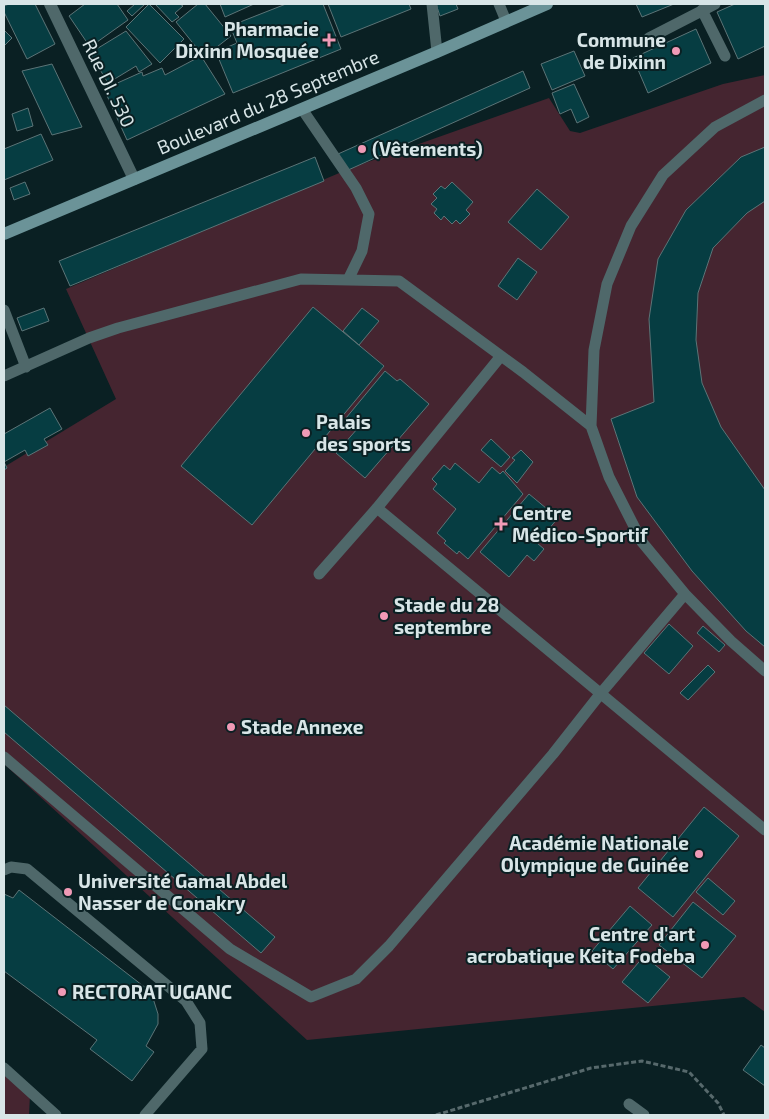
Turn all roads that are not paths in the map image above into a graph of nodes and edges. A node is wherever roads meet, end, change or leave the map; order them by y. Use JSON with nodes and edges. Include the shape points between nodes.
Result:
{"nodes":[{"id":1,"x":50,"y":4,"type":"edge"},
{"id":2,"x":432,"y":4,"type":"edge"},
{"id":3,"x":499,"y":4,"type":"edge"},
{"id":4,"x":547,"y":4,"type":"edge"},
{"id":5,"x":715,"y":4,"type":"edge"},
{"id":6,"x":702,"y":10,"type":"junction"},
{"id":7,"x":506,"y":22,"type":"junction"},
{"id":8,"x":648,"y":38,"type":"dead end"},
{"id":9,"x":437,"y":52,"type":"junction"},
{"id":10,"x":725,"y":56,"type":"dead end"},
{"id":11,"x":765,"y":100,"type":"edge"},
{"id":12,"x":302,"y":109,"type":"junction"},
{"id":13,"x":134,"y":179,"type":"junction"},
{"id":14,"x":4,"y":234,"type":"edge"},
{"id":15,"x":348,"y":280,"type":"junction"},
{"id":16,"x":4,"y":310,"type":"edge"},
{"id":17,"x":501,"y":356,"type":"junction"},
{"id":18,"x":26,"y":367,"type":"junction"},
{"id":19,"x":4,"y":376,"type":"edge"},
{"id":20,"x":592,"y":426,"type":"junction"},
{"id":21,"x":377,"y":508,"type":"junction"},
{"id":22,"x":319,"y":574,"type":"dead end"},
{"id":23,"x":685,"y":594,"type":"junction"},
{"id":24,"x":765,"y":671,"type":"edge"},
{"id":25,"x":601,"y":693,"type":"junction"},
{"id":26,"x":4,"y":757,"type":"edge"},
{"id":27,"x":765,"y":830,"type":"edge"},
{"id":28,"x":4,"y":870,"type":"edge"},
{"id":29,"x":4,"y":1068,"type":"edge"},
{"id":30,"x":629,"y":1104,"type":"dead end"},
{"id":31,"x":56,"y":1115,"type":"edge"},
{"id":32,"x":145,"y":1115,"type":"edge"},
{"id":33,"x":644,"y":1115,"type":"edge"}],
"edges":[{"from":1,"to":13,"type":"street","name":"Rue DI. 530"},
{"from":2,"to":9,"type":"lane"},
{"from":3,"to":7,"type":"lane"},
{"from":4,"to":7,"type":"main road","name":"Boulevard du 28 Septembre"},
{"from":5,"to":6,"type":"lane"},
{"from":6,"to":8,"type":"lane"},
{"from":6,"to":10,"type":"lane"},
{"from":7,"to":9,"type":"main road","name":"Boulevard du 28 Septembre"},
{"from":9,"to":12,"type":"main road","name":"Boulevard du 28 Septembre"},
{"from":11,"to":20,"type":"lane","via":[[715,127],[663,175],[631,226],[608,284],[594,350]]},
{"from":12,"to":13,"type":"main road","name":"Boulevard du 28 Septembre"},
{"from":12,"to":15,"type":"lane","via":[[356,188],[369,214],[362,251]]},
{"from":13,"to":14,"type":"main road","name":"Boulevard du 28 Septembre"},
{"from":15,"to":17,"type":"lane","via":[[399,281]]},
{"from":15,"to":18,"type":"lane","via":[[301,279],[118,328]]},
{"from":16,"to":18,"type":"lane"},
{"from":17,"to":20,"type":"lane"},
{"from":17,"to":21,"type":"lane"},
{"from":18,"to":19,"type":"lane"},
{"from":20,"to":23,"type":"lane","via":[[609,477],[642,542]]},
{"from":21,"to":22,"type":"lane"},
{"from":21,"to":25,"type":"lane"},
{"from":23,"to":24,"type":"lane"},
{"from":23,"to":25,"type":"lane"},
{"from":25,"to":26,"type":"lane","via":[[389,946],[356,979],[312,997],[230,949]]},
{"from":25,"to":27,"type":"lane"},
{"from":28,"to":32,"type":"lane","via":[[11,867],[27,869],[186,1002],[200,1023],[202,1049]]},
{"from":29,"to":31,"type":"lane"},
{"from":30,"to":33,"type":"lane"}]}
